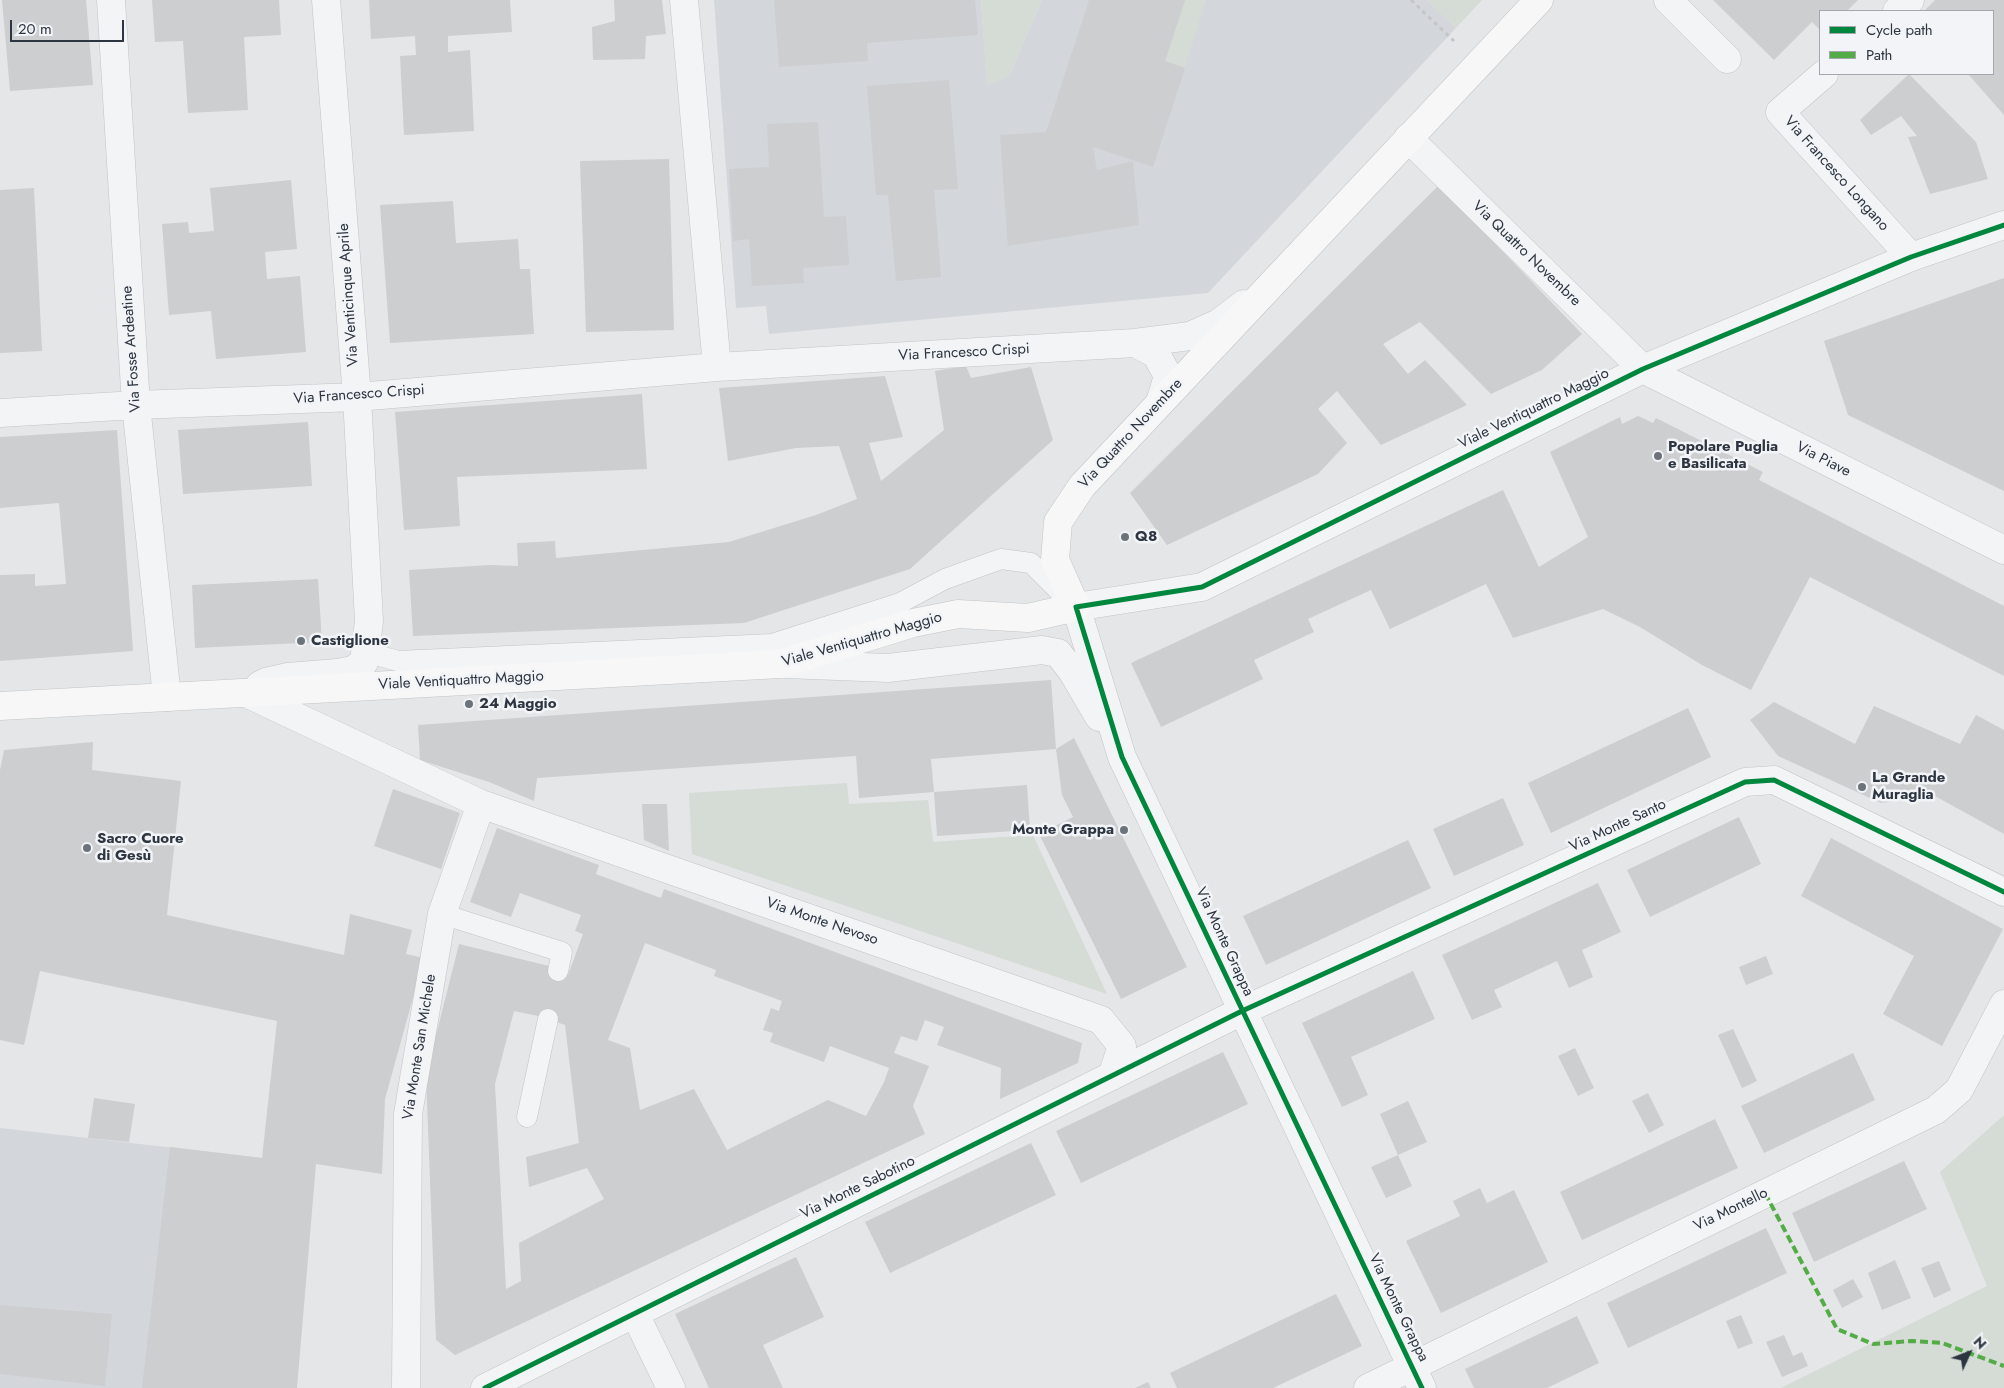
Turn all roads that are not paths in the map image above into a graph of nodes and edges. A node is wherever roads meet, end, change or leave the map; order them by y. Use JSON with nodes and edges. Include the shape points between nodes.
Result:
{"nodes":[{"id":1,"x":111,"y":0,"type":"edge"},
{"id":2,"x":326,"y":0,"type":"edge"},
{"id":3,"x":684,"y":0,"type":"edge"},
{"id":4,"x":1539,"y":0,"type":"edge"},
{"id":5,"x":1668,"y":0,"type":"edge"},
{"id":6,"x":1910,"y":0,"type":"edge"},
{"id":7,"x":1898,"y":10,"type":"edge"},
{"id":8,"x":1727,"y":58,"type":"dead end"},
{"id":9,"x":1823,"y":75,"type":"edge"},
{"id":10,"x":1408,"y":138,"type":"junction"},
{"id":11,"x":2004,"y":225,"type":"edge"},
{"id":12,"x":1912,"y":257,"type":"junction"},
{"id":13,"x":1271,"y":284,"type":"junction"},
{"id":14,"x":1135,"y":343,"type":"junction"},
{"id":15,"x":717,"y":367,"type":"junction"},
{"id":16,"x":1643,"y":369,"type":"junction"},
{"id":17,"x":357,"y":398,"type":"junction"},
{"id":18,"x":1160,"y":402,"type":"junction"},
{"id":19,"x":136,"y":405,"type":"junction"},
{"id":20,"x":0,"y":413,"type":"edge"},
{"id":21,"x":2004,"y":550,"type":"edge"},
{"id":22,"x":1076,"y":607,"type":"junction"},
{"id":23,"x":369,"y":620,"type":"junction"},
{"id":24,"x":780,"y":664,"type":"junction"},
{"id":25,"x":246,"y":693,"type":"junction"},
{"id":26,"x":168,"y":697,"type":"junction"},
{"id":27,"x":0,"y":706,"type":"edge"},
{"id":28,"x":1122,"y":757,"type":"junction"},
{"id":29,"x":481,"y":804,"type":"junction"},
{"id":30,"x":2004,"y":892,"type":"edge"},
{"id":31,"x":442,"y":914,"type":"junction"},
{"id":32,"x":558,"y":971,"type":"dead end"},
{"id":33,"x":2004,"y":1004,"type":"edge"},
{"id":34,"x":1242,"y":1011,"type":"junction"},
{"id":35,"x":548,"y":1019,"type":"dead end"},
{"id":36,"x":1112,"y":1076,"type":"junction"},
{"id":37,"x":527,"y":1117,"type":"dead end"},
{"id":38,"x":634,"y":1314,"type":"junction"},
{"id":39,"x":1417,"y":1377,"type":"edge"},
{"id":40,"x":406,"y":1388,"type":"edge"},
{"id":41,"x":485,"y":1388,"type":"edge"},
{"id":42,"x":671,"y":1388,"type":"edge"},
{"id":43,"x":1368,"y":1388,"type":"edge"}],
"edges":[{"from":1,"to":19,"type":"street","name":"Via Fosse Ardeatine"},
{"from":2,"to":17,"type":"street","name":"Via Venticinque Aprile"},
{"from":3,"to":15,"type":"street"},
{"from":4,"to":10,"type":"main road","name":"Via Quattro Novembre"},
{"from":5,"to":8,"type":"street"},
{"from":6,"to":7,"type":"street"},
{"from":9,"to":12,"type":"street","name":"Via Francesco Longano","via":[[1780,112]]},
{"from":10,"to":13,"type":"main road","name":"Via Quattro Novembre"},
{"from":10,"to":16,"type":"street","name":"Via Quattro Novembre"},
{"from":11,"to":12,"type":"street","name":"Viale Ventiquattro Maggio"},
{"from":12,"to":16,"type":"street","name":"Viale Ventiquattro Maggio"},
{"from":13,"to":14,"type":"street","name":"Via Quattro Novembre","via":[[1219,323],[1190,336]]},
{"from":13,"to":18,"type":"main road","name":"Via Quattro Novembre"},
{"from":14,"to":15,"type":"street","name":"Via Francesco Crispi"},
{"from":14,"to":18,"type":"street","via":[[1156,354],[1168,376]]},
{"from":15,"to":17,"type":"street","name":"Via Francesco Crispi"},
{"from":16,"to":21,"type":"street","name":"Via Piave"},
{"from":16,"to":22,"type":"street","name":"Viale Ventiquattro Maggio","via":[[1202,588]]},
{"from":17,"to":19,"type":"street","name":"Via Francesco Crispi"},
{"from":17,"to":23,"type":"street","name":"Via Venticinque Aprile"},
{"from":18,"to":22,"type":"main road","name":"Via Quattro Novembre","via":[[1082,486],[1058,522],[1055,560]]},
{"from":19,"to":20,"type":"street","name":"Via Francesco Crispi"},
{"from":19,"to":26,"type":"street","name":"Via Fosse Ardeatine"},
{"from":22,"to":23,"type":"lane","via":[[1031,563],[1000,559],[945,579],[900,603],[772,644],[398,661],[380,656],[371,649]]},
{"from":22,"to":24,"type":"main road","name":"Viale Ventiquattro Maggio","via":[[1028,618],[958,614],[913,623]]},
{"from":22,"to":28,"type":"street","name":"Via Monte Grappa"},
{"from":23,"to":25,"type":"street","name":"Via Venticinque Aprile","via":[[364,662],[353,670],[288,677],[266,682]]},
{"from":24,"to":25,"type":"main road","name":"Viale Ventiquattro Maggio"},
{"from":24,"to":28,"type":"street","via":[[888,668],[1042,650],[1058,653],[1072,670]]},
{"from":25,"to":26,"type":"main road","name":"Viale Ventiquattro Maggio"},
{"from":25,"to":29,"type":"street"},
{"from":26,"to":27,"type":"main road","name":"Viale Ventiquattro Maggio"},
{"from":28,"to":34,"type":"street","name":"Via Monte Grappa"},
{"from":29,"to":31,"type":"street","name":"Via Monte San Michele"},
{"from":29,"to":36,"type":"street","name":"Via Monte Nevoso","via":[[1101,1020],[1122,1046]]},
{"from":30,"to":34,"type":"street","name":"Via Monte Santo","via":[[1774,780],[1745,782]]},
{"from":31,"to":32,"type":"lane","via":[[562,952]]},
{"from":31,"to":40,"type":"street","name":"Via Monte San Michele","via":[[408,1114]]},
{"from":33,"to":39,"type":"street","name":"Via Montello","via":[[1959,1090],[1936,1110]]},
{"from":34,"to":36,"type":"street","name":"Via Monte Sabotino"},
{"from":34,"to":39,"type":"street","name":"Via Monte Grappa"},
{"from":35,"to":37,"type":"lane"},
{"from":36,"to":38,"type":"street","name":"Via Monte Sabotino"},
{"from":38,"to":41,"type":"street","name":"Via Monte Sabotino"},
{"from":38,"to":42,"type":"street"},
{"from":39,"to":43,"type":"street","name":"Via Montello"}]}
